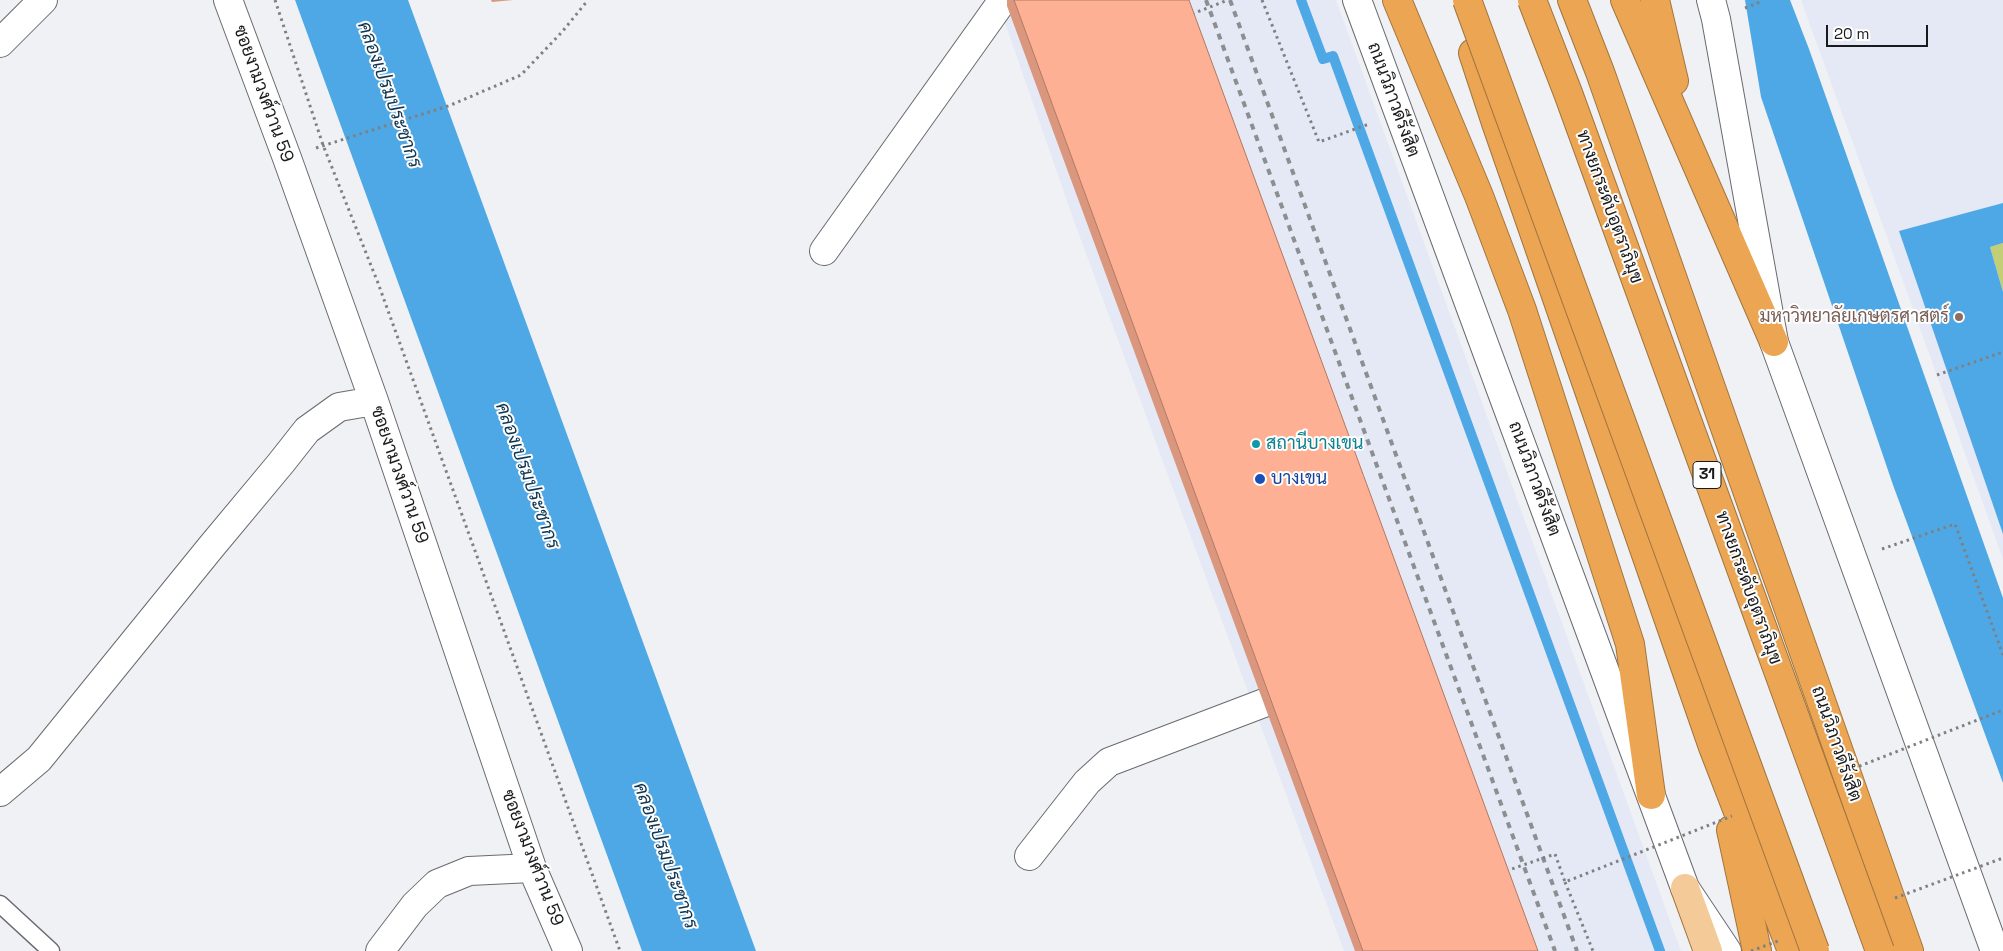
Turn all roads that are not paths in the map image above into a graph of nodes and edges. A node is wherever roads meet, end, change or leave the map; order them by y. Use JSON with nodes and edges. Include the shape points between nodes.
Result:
{"nodes":[{"id":1,"x":43,"y":0,"type":"edge"},
{"id":2,"x":228,"y":0,"type":"edge"},
{"id":3,"x":1004,"y":0,"type":"edge"},
{"id":4,"x":1356,"y":0,"type":"edge"},
{"id":5,"x":1397,"y":0,"type":"edge"},
{"id":6,"x":1457,"y":0,"type":"edge"},
{"id":7,"x":1467,"y":0,"type":"edge"},
{"id":8,"x":1532,"y":0,"type":"edge"},
{"id":9,"x":1572,"y":0,"type":"edge"},
{"id":10,"x":1625,"y":0,"type":"edge"},
{"id":11,"x":1655,"y":0,"type":"edge"},
{"id":12,"x":1711,"y":0,"type":"edge"},
{"id":13,"x":0,"y":44,"type":"edge"},
{"id":14,"x":1690,"y":153,"type":"junction"},
{"id":15,"x":824,"y":251,"type":"dead end"},
{"id":16,"x":1774,"y":342,"type":"junction"},
{"id":17,"x":374,"y":401,"type":"junction"},
{"id":18,"x":1325,"y":680,"type":"edge"},
{"id":19,"x":1713,"y":747,"type":"junction"},
{"id":20,"x":0,"y":792,"type":"edge"},
{"id":21,"x":1651,"y":796,"type":"junction"},
{"id":22,"x":1029,"y":856,"type":"dead end"},
{"id":23,"x":532,"y":868,"type":"junction"},
{"id":24,"x":1685,"y":888,"type":"junction"},
{"id":25,"x":0,"y":904,"type":"edge"},
{"id":26,"x":50,"y":951,"type":"edge"},
{"id":27,"x":380,"y":951,"type":"edge"},
{"id":28,"x":568,"y":951,"type":"edge"},
{"id":29,"x":1708,"y":951,"type":"edge"},
{"id":30,"x":1727,"y":951,"type":"edge"},
{"id":31,"x":1757,"y":951,"type":"edge"},
{"id":32,"x":1792,"y":951,"type":"edge"},
{"id":33,"x":1815,"y":951,"type":"edge"},
{"id":34,"x":1880,"y":951,"type":"edge"},
{"id":35,"x":1908,"y":951,"type":"edge"},
{"id":36,"x":1995,"y":951,"type":"edge"}],
"edges":[{"from":1,"to":13,"type":"street"},
{"from":2,"to":17,"type":"street","name":"ซอยงามวงศ์วาน 59"},
{"from":3,"to":15,"type":"street"},
{"from":4,"to":21,"type":"street","name":"ถนนวิภาวดีรังสิต"},
{"from":5,"to":21,"type":"highway","via":[[1479,196],[1522,310],[1630,644]]},
{"from":6,"to":19,"type":"highway","via":[[1496,123]]},
{"from":7,"to":33,"type":"highway","bridge":true},
{"from":8,"to":34,"type":"highway","name":"ทางยกระดับอุตราภิมุข","number":"31","bridge":true},
{"from":9,"to":35,"type":"highway","name":"ถนนวิภาวดีรังสิต","number":"31"},
{"from":10,"to":14,"type":"highway"},
{"from":11,"to":14,"type":"highway"},
{"from":12,"to":16,"type":"street"},
{"from":14,"to":16,"type":"highway"},
{"from":16,"to":36,"type":"street"},
{"from":17,"to":20,"type":"street","via":[[339,407],[307,430],[40,758]]},
{"from":17,"to":23,"type":"street","name":"ซอยงามวงศ์วาน 59"},
{"from":18,"to":22,"type":"street","via":[[1109,762],[1087,782]]},
{"from":19,"to":31,"type":"highway"},
{"from":19,"to":32,"type":"highway"},
{"from":21,"to":24,"type":"street","name":"ถนนวิภาวดีรังสิต"},
{"from":23,"to":27,"type":"street","via":[[469,872],[437,884],[415,905]]},
{"from":23,"to":28,"type":"street","name":"ซอยงามวงศ์วาน 59"},
{"from":24,"to":29,"type":"main road"},
{"from":24,"to":30,"type":"street","name":"ถนนวิภาวดีรังสิต"},
{"from":25,"to":26,"type":"lane"}]}
